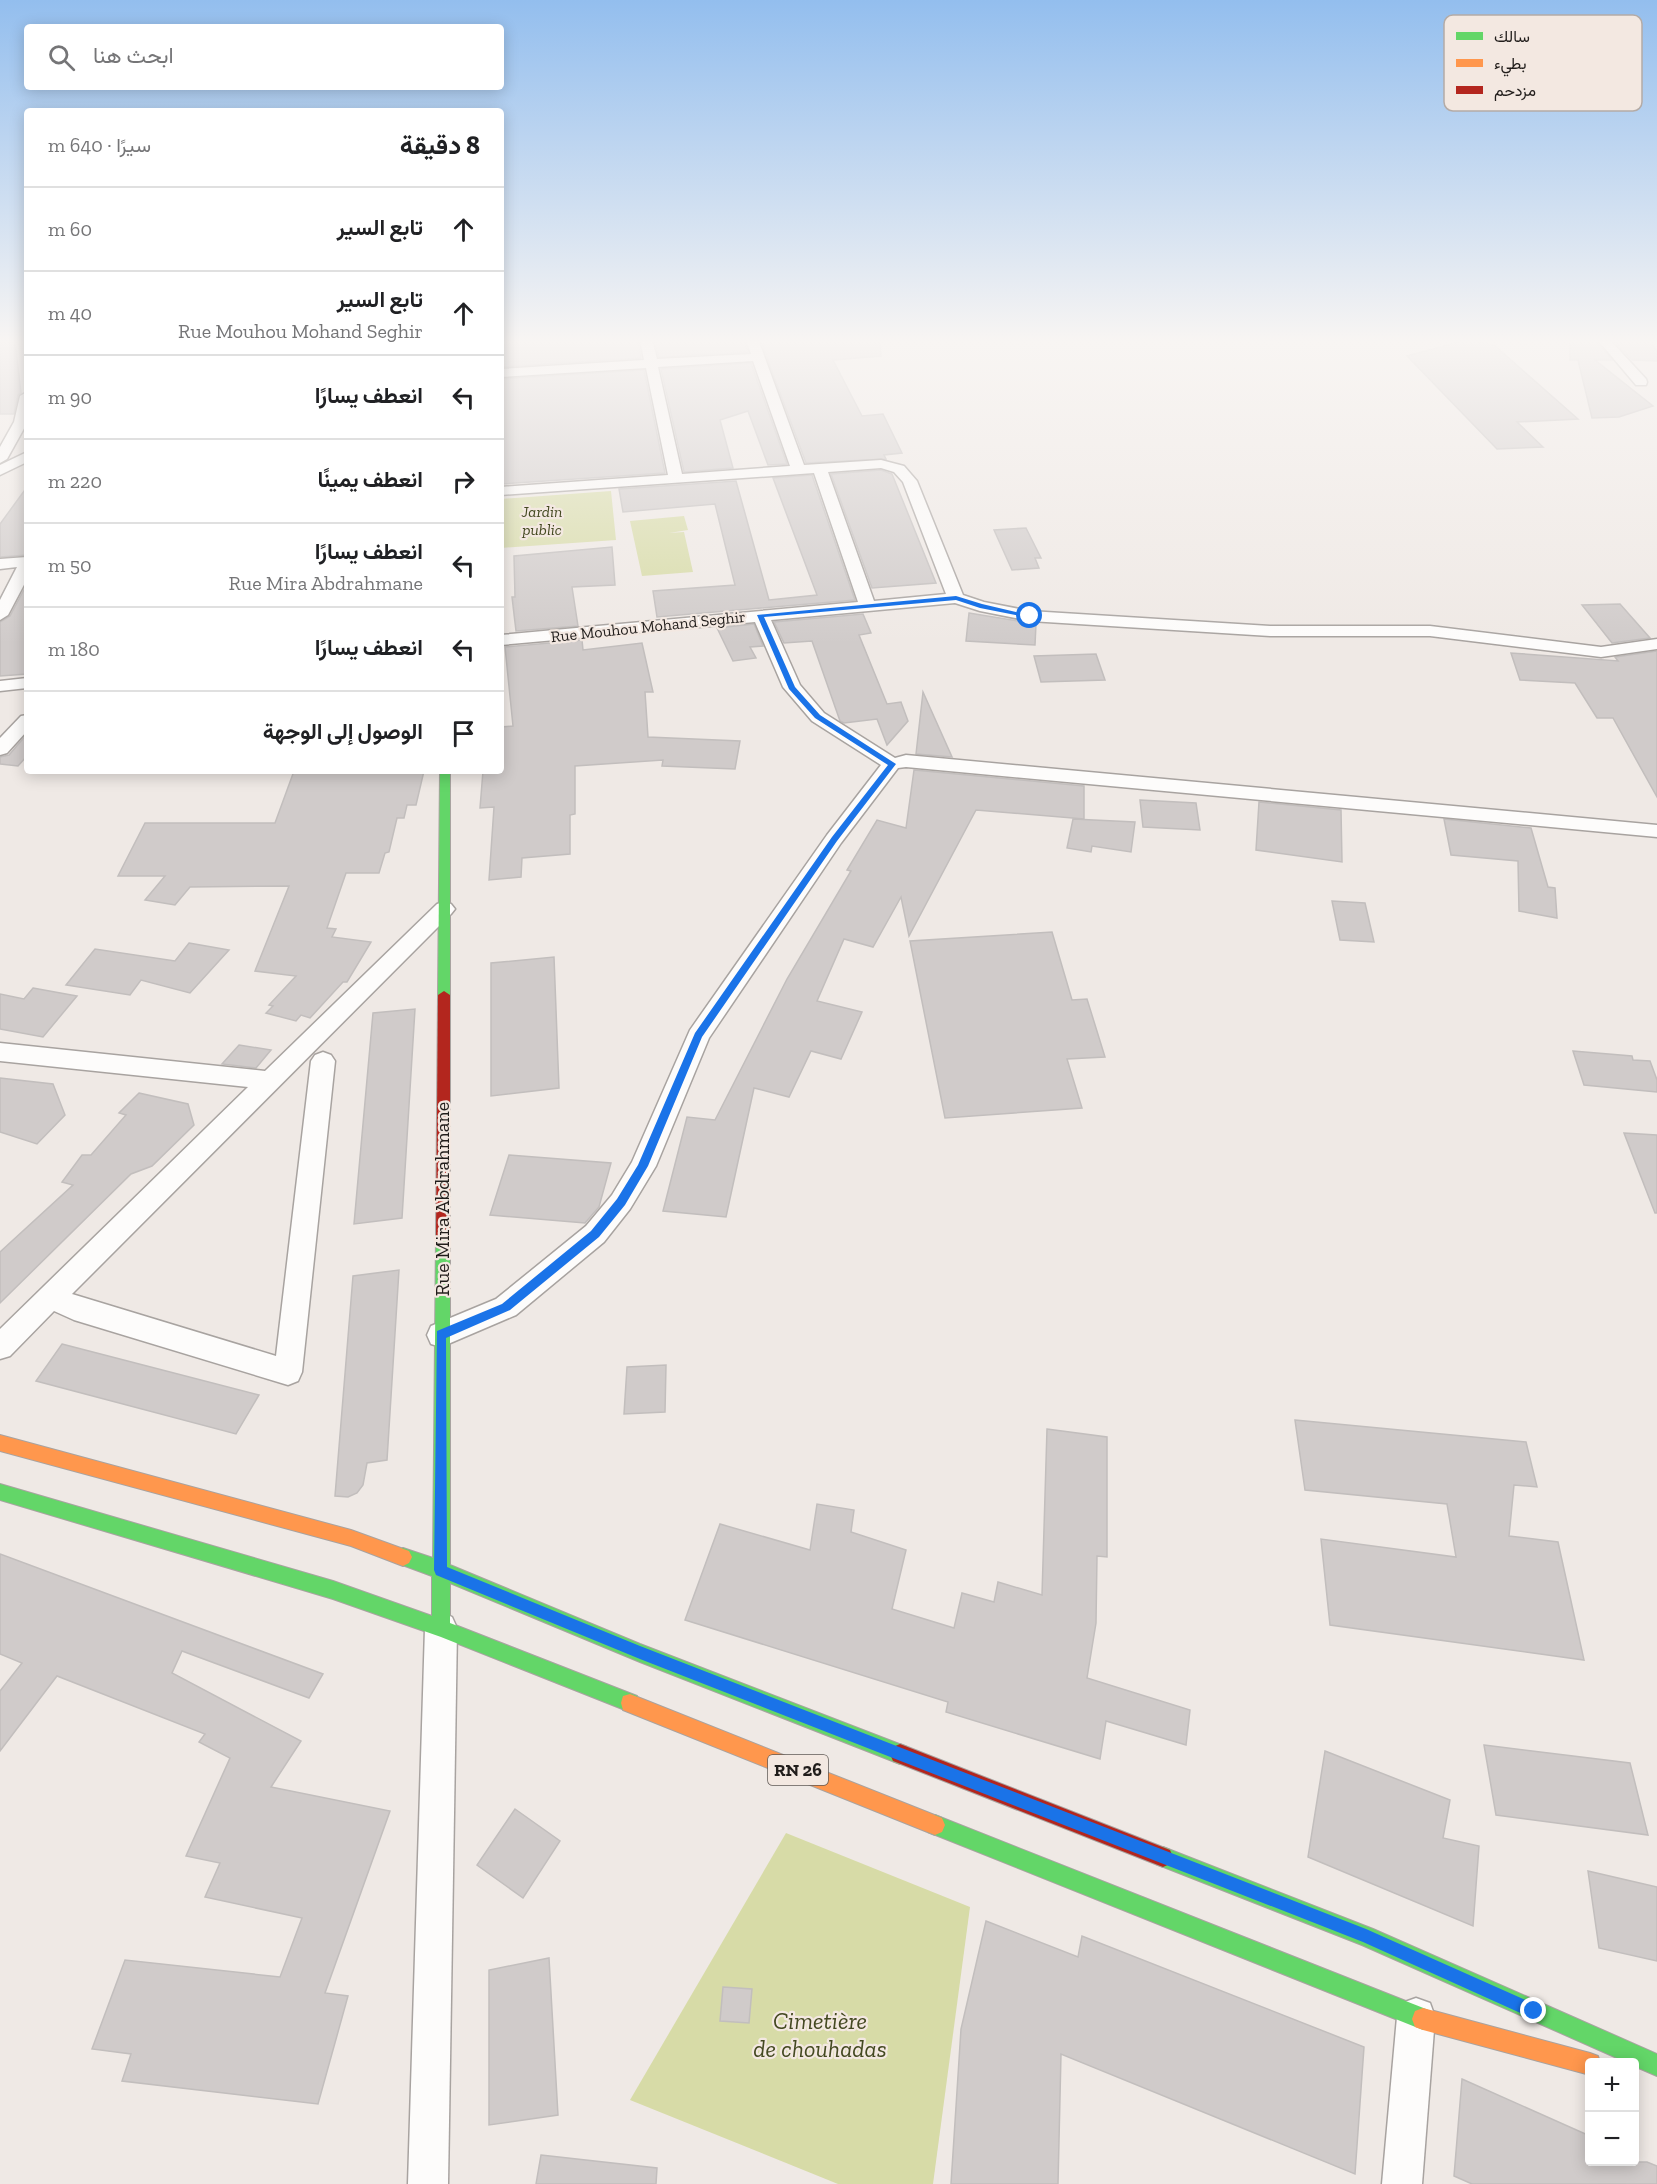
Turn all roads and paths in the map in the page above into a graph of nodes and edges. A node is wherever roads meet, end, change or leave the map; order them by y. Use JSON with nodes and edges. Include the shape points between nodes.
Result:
{"nodes":[{"id":1,"x":10,"y":441,"type":"edge"},
{"id":2,"x":668,"y":441,"type":"edge"},
{"id":3,"x":788,"y":441,"type":"edge"},
{"id":4,"x":24,"y":451,"type":"edge"},
{"id":5,"x":2,"y":455,"type":"edge"},
{"id":6,"x":24,"y":458,"type":"edge"},
{"id":7,"x":819,"y":468,"type":"junction"},
{"id":8,"x":798,"y":469,"type":"junction"},
{"id":9,"x":0,"y":471,"type":"edge"},
{"id":10,"x":676,"y":478,"type":"junction"},
{"id":11,"x":504,"y":491,"type":"edge"},
{"id":12,"x":24,"y":563,"type":"edge"},
{"id":13,"x":0,"y":564,"type":"edge"},
{"id":14,"x":24,"y":569,"type":"edge"},
{"id":15,"x":956,"y":598,"type":"junction"},
{"id":16,"x":867,"y":604,"type":"junction"},
{"id":17,"x":0,"y":615,"type":"edge"},
{"id":18,"x":760,"y":615,"type":"junction"},
{"id":19,"x":504,"y":640,"type":"edge"},
{"id":20,"x":1657,"y":644,"type":"edge"},
{"id":21,"x":24,"y":683,"type":"edge"},
{"id":22,"x":0,"y":686,"type":"edge"},
{"id":23,"x":24,"y":723,"type":"edge"},
{"id":24,"x":0,"y":749,"type":"edge"},
{"id":25,"x":892,"y":764,"type":"junction"},
{"id":26,"x":445,"y":774,"type":"edge"},
{"id":27,"x":1657,"y":831,"type":"edge"},
{"id":28,"x":444,"y":909,"type":"junction"},
{"id":29,"x":0,"y":1052,"type":"edge"},
{"id":30,"x":323,"y":1061,"type":"dead end"},
{"id":31,"x":272,"y":1081,"type":"junction"},
{"id":32,"x":52,"y":1298,"type":"junction"},
{"id":33,"x":441,"y":1335,"type":"junction"},
{"id":34,"x":0,"y":1347,"type":"edge"},
{"id":35,"x":0,"y":1443,"type":"edge"},
{"id":36,"x":0,"y":1492,"type":"edge"},
{"id":37,"x":441,"y":1570,"type":"junction"},
{"id":38,"x":441,"y":1628,"type":"junction"},
{"id":39,"x":1416,"y":2017,"type":"junction"},
{"id":40,"x":1585,"y":2063,"type":"edge"},
{"id":41,"x":1657,"y":2065,"type":"edge"},
{"id":42,"x":428,"y":2184,"type":"edge"},
{"id":43,"x":1402,"y":2184,"type":"edge"}],
"edges":[{"from":1,"to":5,"type":"street"},
{"from":2,"to":10,"type":"street"},
{"from":3,"to":8,"type":"street"},
{"from":4,"to":5,"type":"street"},
{"from":6,"to":9,"type":"street"},
{"from":7,"to":8,"type":"street"},
{"from":7,"to":15,"type":"street","via":[[881,464],[899,469],[910,481]]},
{"from":7,"to":16,"type":"street"},
{"from":8,"to":10,"type":"street"},
{"from":10,"to":11,"type":"street"},
{"from":12,"to":13,"type":"street"},
{"from":14,"to":17,"type":"street"},
{"from":15,"to":16,"type":"street","name":"Rue Mouhou Mohand Seghir"},
{"from":15,"to":20,"type":"street","via":[[1030,616],[1270,631],[1430,631],[1601,652]]},
{"from":16,"to":18,"type":"street","name":"Rue Mouhou Mohand Seghir"},
{"from":18,"to":19,"type":"street","name":"Rue Mouhou Mohand Seghir"},
{"from":18,"to":25,"type":"street","via":[[798,695],[818,717]]},
{"from":21,"to":22,"type":"street"},
{"from":23,"to":24,"type":"street"},
{"from":25,"to":27,"type":"street","via":[[906,761]]},
{"from":25,"to":33,"type":"street","via":[[834,839],[698,1036],[643,1166],[621,1202],[595,1234],[506,1307]]},
{"from":26,"to":28,"type":"main road","name":"Rue Mira Abdrahmane"},
{"from":28,"to":31,"type":"street"},
{"from":28,"to":33,"type":"main road","name":"Rue Mira Abdrahmane"},
{"from":29,"to":31,"type":"street"},
{"from":30,"to":32,"type":"street","via":[[288,1372]]},
{"from":31,"to":32,"type":"street"},
{"from":32,"to":34,"type":"street"},
{"from":33,"to":37,"type":"main road","name":"Rue Mira Abdrahmane"},
{"from":35,"to":37,"type":"main road","number":"RN 26","via":[[340,1535]]},
{"from":36,"to":38,"type":"main road","number":"RN 26","via":[[333,1590]]},
{"from":37,"to":38,"type":"main road","name":"Rue Mira Abdrahmane"},
{"from":37,"to":41,"type":"main road","number":"RN 26","via":[[640,1653],[1366,1936]]},
{"from":38,"to":39,"type":"main road","number":"RN 26"},
{"from":38,"to":42,"type":"street"},
{"from":39,"to":40,"type":"main road","number":"RN 26"},
{"from":39,"to":43,"type":"street"}]}
